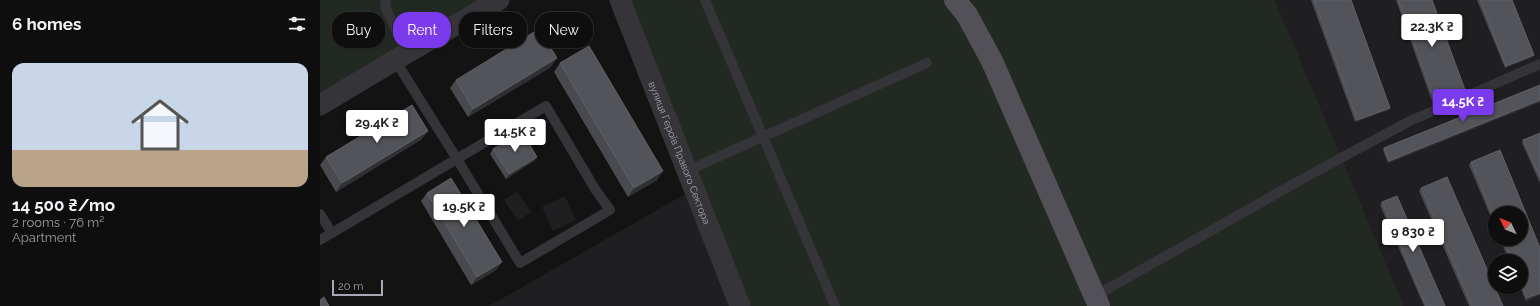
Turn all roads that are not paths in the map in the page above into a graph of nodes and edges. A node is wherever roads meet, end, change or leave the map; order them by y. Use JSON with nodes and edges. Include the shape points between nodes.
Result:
{"nodes":[{"id":1,"x":386,"y":0,"type":"edge"},
{"id":2,"x":499,"y":0,"type":"edge"},
{"id":3,"x":620,"y":0,"type":"edge"},
{"id":4,"x":704,"y":0,"type":"edge"},
{"id":5,"x":955,"y":0,"type":"edge"},
{"id":6,"x":401,"y":56,"type":"junction"},
{"id":7,"x":927,"y":63,"type":"dead end"},
{"id":8,"x":1540,"y":64,"type":"edge"},
{"id":9,"x":320,"y":105,"type":"edge"},
{"id":10,"x":764,"y":137,"type":"junction"},
{"id":11,"x":458,"y":159,"type":"junction"},
{"id":12,"x":687,"y":172,"type":"junction"},
{"id":13,"x":320,"y":214,"type":"edge"},
{"id":14,"x":332,"y":233,"type":"junction"},
{"id":15,"x":320,"y":240,"type":"edge"},
{"id":16,"x":1097,"y":301,"type":"edge"},
{"id":17,"x":740,"y":306,"type":"edge"},
{"id":18,"x":835,"y":306,"type":"edge"}],
"edges":[{"from":1,"to":6,"type":"lane","via":[[385,7]]},
{"from":2,"to":6,"type":"street"},
{"from":3,"to":12,"type":"street","name":"вулиця Героїв Правого Сектора"},
{"from":4,"to":10,"type":"lane"},
{"from":5,"to":16,"type":"main road","via":[[967,15],[992,61]]},
{"from":6,"to":9,"type":"street"},
{"from":6,"to":11,"type":"lane"},
{"from":7,"to":10,"type":"lane"},
{"from":8,"to":16,"type":"lane","via":[[1410,121],[1315,172]]},
{"from":10,"to":12,"type":"lane"},
{"from":10,"to":18,"type":"lane"},
{"from":11,"to":11,"type":"lane","via":[[546,106],[610,210],[520,263]]},
{"from":11,"to":14,"type":"lane"},
{"from":12,"to":17,"type":"street","name":"вулиця Героїв Правого Сектора"},
{"from":13,"to":14,"type":"lane"},
{"from":14,"to":15,"type":"lane"}]}
